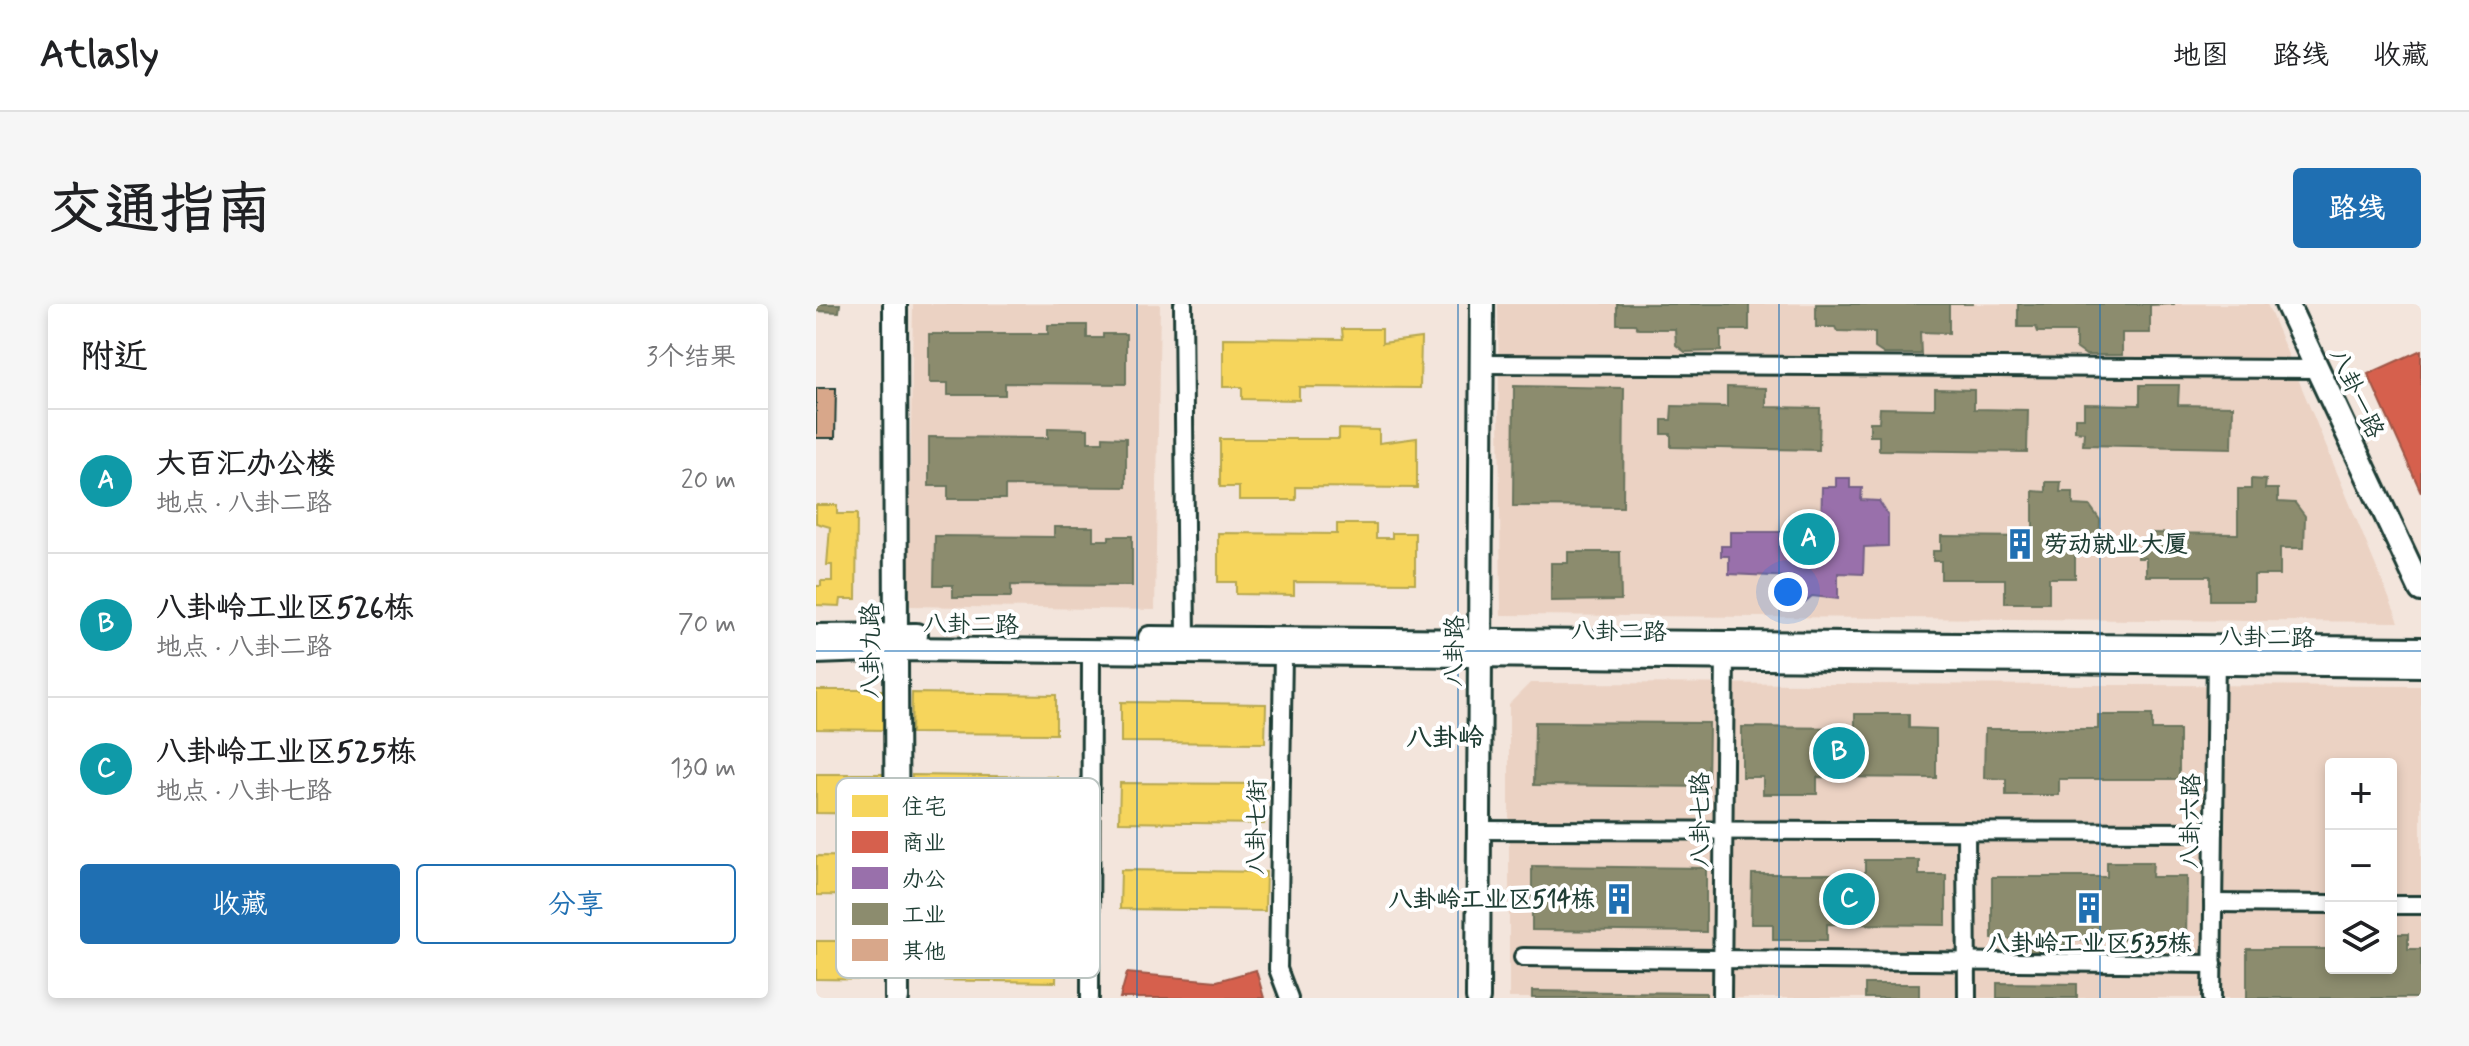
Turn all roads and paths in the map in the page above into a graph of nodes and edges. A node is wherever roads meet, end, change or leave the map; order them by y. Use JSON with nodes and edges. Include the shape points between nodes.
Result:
{"nodes":[{"id":1,"x":895,"y":304,"type":"edge"},
{"id":2,"x":1183,"y":304,"type":"edge"},
{"id":3,"x":1482,"y":304,"type":"edge"},
{"id":4,"x":2287,"y":304,"type":"edge"},
{"id":5,"x":1483,"y":364,"type":"junction"},
{"id":6,"x":2317,"y":369,"type":"junction"},
{"id":7,"x":2421,"y":590,"type":"edge"},
{"id":8,"x":816,"y":636,"type":"edge"},
{"id":9,"x":1186,"y":638,"type":"junction"},
{"id":10,"x":897,"y":641,"type":"junction"},
{"id":11,"x":1480,"y":648,"type":"junction"},
{"id":12,"x":2421,"y":649,"type":"edge"},
{"id":13,"x":1724,"y":651,"type":"junction"},
{"id":14,"x":816,"y":652,"type":"edge"},
{"id":15,"x":1091,"y":653,"type":"junction"},
{"id":16,"x":1283,"y":654,"type":"junction"},
{"id":17,"x":2216,"y":654,"type":"junction"},
{"id":18,"x":2421,"y":665,"type":"edge"},
{"id":19,"x":897,"y":778,"type":"edge"},
{"id":20,"x":1091,"y":778,"type":"edge"},
{"id":21,"x":1479,"y":830,"type":"junction"},
{"id":22,"x":1724,"y":831,"type":"junction"},
{"id":23,"x":1966,"y":831,"type":"junction"},
{"id":24,"x":2214,"y":832,"type":"junction"},
{"id":25,"x":2213,"y":903,"type":"junction"},
{"id":26,"x":2325,"y":904,"type":"edge"},
{"id":27,"x":2397,"y":905,"type":"edge"},
{"id":28,"x":2421,"y":905,"type":"edge"},
{"id":29,"x":1523,"y":957,"type":"dead end"},
{"id":30,"x":1723,"y":960,"type":"junction"},
{"id":31,"x":1967,"y":962,"type":"junction"},
{"id":32,"x":2213,"y":964,"type":"junction"},
{"id":33,"x":1090,"y":978,"type":"edge"},
{"id":34,"x":1090,"y":998,"type":"edge"},
{"id":35,"x":1289,"y":998,"type":"edge"},
{"id":36,"x":1478,"y":998,"type":"edge"},
{"id":37,"x":1722,"y":998,"type":"edge"},
{"id":38,"x":1967,"y":998,"type":"edge"},
{"id":39,"x":2212,"y":998,"type":"edge"}],
"edges":[{"from":1,"to":10,"type":"street","name":"八卦九路"},
{"from":2,"to":9,"type":"street"},
{"from":3,"to":5,"type":"street","name":"八卦路"},
{"from":4,"to":6,"type":"street","name":"八卦一路"},
{"from":5,"to":6,"type":"street"},
{"from":5,"to":11,"type":"street","name":"八卦路"},
{"from":6,"to":7,"type":"street","name":"八卦一路"},
{"from":8,"to":10,"type":"street","name":"八卦二路"},
{"from":9,"to":10,"type":"street","name":"八卦二路"},
{"from":9,"to":11,"type":"street","name":"八卦二路"},
{"from":10,"to":14,"type":"street","name":"八卦二路"},
{"from":10,"to":15,"type":"street","name":"八卦二路"},
{"from":10,"to":19,"type":"street","name":"八卦九路"},
{"from":11,"to":13,"type":"street","name":"八卦二路"},
{"from":11,"to":16,"type":"street","name":"八卦二路"},
{"from":11,"to":21,"type":"street","name":"八卦路"},
{"from":12,"to":17,"type":"street","name":"八卦二路"},
{"from":13,"to":17,"type":"street","name":"八卦二路"},
{"from":13,"to":22,"type":"street","name":"八卦七路"},
{"from":15,"to":16,"type":"street","name":"八卦二路"},
{"from":15,"to":20,"type":"street"},
{"from":16,"to":35,"type":"street","name":"八卦七街","via":[[1278,969]]},
{"from":17,"to":18,"type":"street","name":"八卦二路"},
{"from":17,"to":24,"type":"street","name":"八卦六路"},
{"from":21,"to":22,"type":"street"},
{"from":21,"to":36,"type":"street","name":"八卦路"},
{"from":22,"to":23,"type":"street"},
{"from":22,"to":30,"type":"street","name":"八卦七路"},
{"from":23,"to":24,"type":"street"},
{"from":23,"to":31,"type":"street"},
{"from":24,"to":25,"type":"street","name":"八卦六路"},
{"from":25,"to":26,"type":"street"},
{"from":25,"to":32,"type":"street","name":"八卦六路"},
{"from":27,"to":28,"type":"street"},
{"from":29,"to":30,"type":"street"},
{"from":30,"to":31,"type":"street"},
{"from":30,"to":37,"type":"street","name":"八卦七路"},
{"from":31,"to":32,"type":"street"},
{"from":31,"to":38,"type":"street"},
{"from":32,"to":39,"type":"street","name":"八卦六路"},
{"from":33,"to":34,"type":"street"}]}
